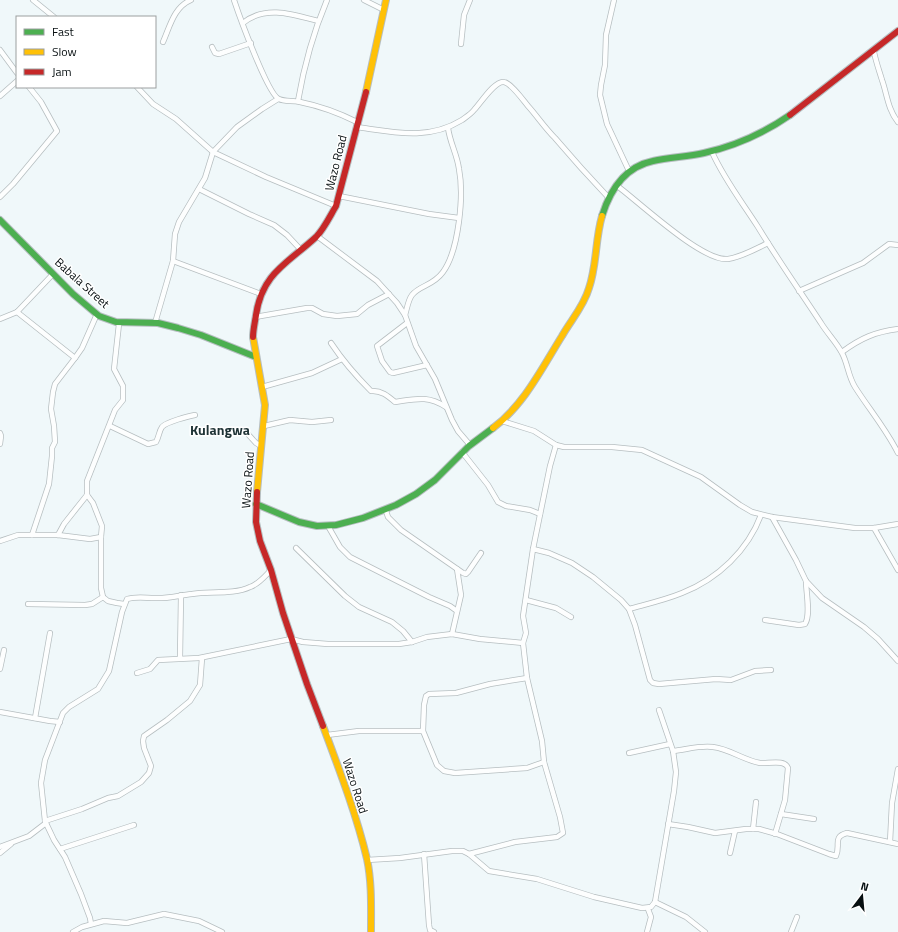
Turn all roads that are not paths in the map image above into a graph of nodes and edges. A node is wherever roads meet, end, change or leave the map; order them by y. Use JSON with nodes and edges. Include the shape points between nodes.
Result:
{"nodes":[{"id":1,"x":33,"y":0,"type":"edge"},
{"id":2,"x":191,"y":0,"type":"edge"},
{"id":3,"x":234,"y":0,"type":"edge"},
{"id":4,"x":327,"y":0,"type":"edge"},
{"id":5,"x":364,"y":0,"type":"edge"},
{"id":6,"x":386,"y":0,"type":"edge"},
{"id":7,"x":470,"y":0,"type":"edge"},
{"id":8,"x":614,"y":0,"type":"edge"},
{"id":9,"x":384,"y":10,"type":"junction"},
{"id":10,"x":53,"y":16,"type":"edge"},
{"id":11,"x":318,"y":22,"type":"junction"},
{"id":12,"x":242,"y":23,"type":"junction"},
{"id":13,"x":898,"y":31,"type":"edge"},
{"id":14,"x":163,"y":42,"type":"dead end"},
{"id":15,"x":251,"y":43,"type":"junction"},
{"id":16,"x":461,"y":44,"type":"dead end"},
{"id":17,"x":212,"y":47,"type":"dead end"},
{"id":18,"x":0,"y":50,"type":"edge"},
{"id":19,"x":874,"y":52,"type":"junction"},
{"id":20,"x":16,"y":71,"type":"edge"},
{"id":21,"x":16,"y":82,"type":"edge"},
{"id":22,"x":30,"y":88,"type":"edge"},
{"id":23,"x":137,"y":88,"type":"edge"},
{"id":24,"x":0,"y":96,"type":"edge"},
{"id":25,"x":278,"y":99,"type":"junction"},
{"id":26,"x":298,"y":101,"type":"junction"},
{"id":27,"x":898,"y":122,"type":"edge"},
{"id":28,"x":357,"y":124,"type":"junction"},
{"id":29,"x":448,"y":128,"type":"junction"},
{"id":30,"x":213,"y":152,"type":"junction"},
{"id":31,"x":712,"y":152,"type":"junction"},
{"id":32,"x":629,"y":171,"type":"junction"},
{"id":33,"x":616,"y":185,"type":"junction"},
{"id":34,"x":199,"y":189,"type":"junction"},
{"id":35,"x":339,"y":196,"type":"junction"},
{"id":36,"x":0,"y":197,"type":"edge"},
{"id":37,"x":608,"y":197,"type":"junction"},
{"id":38,"x":336,"y":206,"type":"junction"},
{"id":39,"x":459,"y":218,"type":"junction"},
{"id":40,"x":0,"y":220,"type":"edge"},
{"id":41,"x":317,"y":236,"type":"junction"},
{"id":42,"x":768,"y":243,"type":"junction"},
{"id":43,"x":898,"y":245,"type":"edge"},
{"id":44,"x":301,"y":250,"type":"junction"},
{"id":45,"x":173,"y":260,"type":"junction"},
{"id":46,"x":53,"y":274,"type":"junction"},
{"id":47,"x":799,"y":292,"type":"junction"},
{"id":48,"x":261,"y":294,"type":"junction"},
{"id":49,"x":389,"y":294,"type":"junction"},
{"id":50,"x":17,"y":312,"type":"junction"},
{"id":51,"x":97,"y":314,"type":"junction"},
{"id":52,"x":405,"y":315,"type":"junction"},
{"id":53,"x":256,"y":317,"type":"junction"},
{"id":54,"x":0,"y":319,"type":"edge"},
{"id":55,"x":155,"y":323,"type":"junction"},
{"id":56,"x":408,"y":323,"type":"junction"},
{"id":57,"x":119,"y":324,"type":"junction"},
{"id":58,"x":898,"y":329,"type":"edge"},
{"id":59,"x":332,"y":343,"type":"dead end"},
{"id":60,"x":842,"y":352,"type":"junction"},
{"id":61,"x":256,"y":357,"type":"junction"},
{"id":62,"x":75,"y":358,"type":"junction"},
{"id":63,"x":342,"y":359,"type":"junction"},
{"id":64,"x":427,"y":365,"type":"junction"},
{"id":65,"x":262,"y":386,"type":"junction"},
{"id":66,"x":446,"y":407,"type":"junction"},
{"id":67,"x":195,"y":415,"type":"dead end"},
{"id":68,"x":331,"y":420,"type":"dead end"},
{"id":69,"x":502,"y":421,"type":"junction"},
{"id":70,"x":110,"y":426,"type":"junction"},
{"id":71,"x":264,"y":426,"type":"junction"},
{"id":72,"x":245,"y":431,"type":"dead end"},
{"id":73,"x":0,"y":433,"type":"edge"},
{"id":74,"x":0,"y":444,"type":"edge"},
{"id":75,"x":470,"y":445,"type":"junction"},
{"id":76,"x":556,"y":445,"type":"junction"},
{"id":77,"x":261,"y":446,"type":"junction"},
{"id":78,"x":462,"y":452,"type":"junction"},
{"id":79,"x":898,"y":453,"type":"edge"},
{"id":80,"x":87,"y":495,"type":"junction"},
{"id":81,"x":256,"y":504,"type":"junction"},
{"id":82,"x":386,"y":511,"type":"junction"},
{"id":83,"x":540,"y":514,"type":"junction"},
{"id":84,"x":761,"y":515,"type":"junction"},
{"id":85,"x":772,"y":517,"type":"junction"},
{"id":86,"x":898,"y":524,"type":"edge"},
{"id":87,"x":328,"y":526,"type":"junction"},
{"id":88,"x":874,"y":528,"type":"junction"},
{"id":89,"x":32,"y":535,"type":"junction"},
{"id":90,"x":58,"y":535,"type":"junction"},
{"id":91,"x":101,"y":537,"type":"junction"},
{"id":92,"x":0,"y":541,"type":"edge"},
{"id":93,"x":296,"y":548,"type":"dead end"},
{"id":94,"x":533,"y":549,"type":"junction"},
{"id":95,"x":480,"y":553,"type":"dead end"},
{"id":96,"x":458,"y":569,"type":"junction"},
{"id":97,"x":271,"y":570,"type":"junction"},
{"id":98,"x":898,"y":570,"type":"edge"},
{"id":99,"x":806,"y":581,"type":"junction"},
{"id":100,"x":181,"y":595,"type":"junction"},
{"id":101,"x":104,"y":597,"type":"junction"},
{"id":102,"x":526,"y":600,"type":"junction"},
{"id":103,"x":28,"y":604,"type":"dead end"},
{"id":104,"x":124,"y":604,"type":"junction"},
{"id":105,"x":629,"y":609,"type":"junction"},
{"id":106,"x":457,"y":611,"type":"junction"},
{"id":107,"x":571,"y":617,"type":"dead end"},
{"id":108,"x":765,"y":620,"type":"dead end"},
{"id":109,"x":50,"y":633,"type":"dead end"},
{"id":110,"x":452,"y":634,"type":"junction"},
{"id":111,"x":291,"y":639,"type":"junction"},
{"id":112,"x":412,"y":642,"type":"junction"},
{"id":113,"x":522,"y":643,"type":"junction"},
{"id":114,"x":4,"y":650,"type":"dead end"},
{"id":115,"x":180,"y":658,"type":"junction"},
{"id":116,"x":202,"y":658,"type":"junction"},
{"id":117,"x":898,"y":661,"type":"edge"},
{"id":118,"x":0,"y":669,"type":"edge"},
{"id":119,"x":771,"y":670,"type":"dead end"},
{"id":120,"x":137,"y":673,"type":"dead end"},
{"id":121,"x":527,"y":678,"type":"junction"},
{"id":122,"x":659,"y":710,"type":"dead end"},
{"id":123,"x":0,"y":712,"type":"edge"},
{"id":124,"x":35,"y":718,"type":"junction"},
{"id":125,"x":60,"y":722,"type":"junction"},
{"id":126,"x":423,"y":731,"type":"junction"},
{"id":127,"x":327,"y":735,"type":"junction"},
{"id":128,"x":670,"y":744,"type":"junction"},
{"id":129,"x":673,"y":751,"type":"junction"},
{"id":130,"x":629,"y":753,"type":"dead end"},
{"id":131,"x":544,"y":762,"type":"junction"},
{"id":132,"x":898,"y":769,"type":"edge"},
{"id":133,"x":756,"y":802,"type":"dead end"},
{"id":134,"x":781,"y":814,"type":"junction"},
{"id":135,"x":814,"y":819,"type":"dead end"},
{"id":136,"x":46,"y":822,"type":"junction"},
{"id":137,"x":668,"y":824,"type":"junction"},
{"id":138,"x":134,"y":825,"type":"dead end"},
{"id":139,"x":753,"y":829,"type":"junction"},
{"id":140,"x":735,"y":831,"type":"junction"},
{"id":141,"x":775,"y":834,"type":"junction"},
{"id":142,"x":14,"y":842,"type":"junction"},
{"id":143,"x":890,"y":842,"type":"junction"},
{"id":144,"x":898,"y":844,"type":"edge"},
{"id":145,"x":0,"y":846,"type":"edge"},
{"id":146,"x":60,"y":849,"type":"junction"},
{"id":147,"x":0,"y":853,"type":"edge"},
{"id":148,"x":730,"y":853,"type":"dead end"},
{"id":149,"x":424,"y":854,"type":"junction"},
{"id":150,"x":469,"y":854,"type":"junction"},
{"id":151,"x":366,"y":860,"type":"junction"},
{"id":152,"x":655,"y":902,"type":"junction"},
{"id":153,"x":648,"y":909,"type":"junction"},
{"id":154,"x":797,"y":916,"type":"dead end"},
{"id":155,"x":91,"y":924,"type":"junction"},
{"id":156,"x":73,"y":932,"type":"edge"},
{"id":157,"x":222,"y":932,"type":"edge"},
{"id":158,"x":371,"y":932,"type":"edge"},
{"id":159,"x":434,"y":932,"type":"edge"},
{"id":160,"x":647,"y":932,"type":"edge"},
{"id":161,"x":705,"y":932,"type":"edge"},
{"id":162,"x":791,"y":932,"type":"edge"}],
"edges":[{"from":1,"to":10,"type":"street"},
{"from":2,"to":14,"type":"street","via":[[180,7]]},
{"from":3,"to":12,"type":"street"},
{"from":4,"to":11,"type":"street"},
{"from":5,"to":9,"type":"street"},
{"from":6,"to":9,"type":"street","name":"Wazo Road"},
{"from":7,"to":16,"type":"street","via":[[464,15]]},
{"from":8,"to":32,"type":"street","via":[[606,35],[600,95],[607,124]]},
{"from":9,"to":28,"type":"street","name":"Wazo Road"},
{"from":11,"to":12,"type":"street","via":[[275,12],[257,14]]},
{"from":11,"to":26,"type":"street","via":[[304,67]]},
{"from":12,"to":15,"type":"street"},
{"from":13,"to":19,"type":"street"},
{"from":15,"to":17,"type":"street","via":[[219,54],[215,53]]},
{"from":15,"to":25,"type":"street","via":[[271,92]]},
{"from":18,"to":20,"type":"street"},
{"from":19,"to":27,"type":"street","via":[[889,105]]},
{"from":19,"to":31,"type":"street","via":[[775,126]]},
{"from":21,"to":24,"type":"street"},
{"from":22,"to":36,"type":"street","via":[[57,131]]},
{"from":23,"to":30,"type":"street"},
{"from":25,"to":26,"type":"street"},
{"from":25,"to":30,"type":"street","via":[[237,127]]},
{"from":26,"to":28,"type":"street","via":[[329,110]]},
{"from":28,"to":29,"type":"street","via":[[399,134],[416,134]]},
{"from":28,"to":35,"type":"street","name":"Wazo Road"},
{"from":29,"to":37,"type":"street","via":[[464,119],[500,82],[508,83]]},
{"from":29,"to":39,"type":"street","via":[[461,178]]},
{"from":30,"to":34,"type":"street"},
{"from":30,"to":38,"type":"street"},
{"from":31,"to":32,"type":"street","via":[[653,160]]},
{"from":31,"to":42,"type":"street","via":[[719,168]]},
{"from":32,"to":33,"type":"street"},
{"from":33,"to":37,"type":"street"},
{"from":33,"to":42,"type":"street","via":[[664,225],[719,259],[746,254]]},
{"from":34,"to":44,"type":"street","via":[[274,225]]},
{"from":34,"to":45,"type":"street","via":[[179,222],[175,234]]},
{"from":35,"to":38,"type":"street","name":"Wazo Road"},
{"from":35,"to":39,"type":"street"},
{"from":37,"to":69,"type":"street","via":[[595,247],[587,295],[527,390]]},
{"from":38,"to":41,"type":"street","name":"Wazo Road"},
{"from":39,"to":52,"type":"street","via":[[448,265],[437,280],[411,296]]},
{"from":40,"to":46,"type":"street","name":"Babala Street"},
{"from":41,"to":44,"type":"street","name":"Wazo Road"},
{"from":41,"to":49,"type":"street","via":[[377,281]]},
{"from":42,"to":47,"type":"street"},
{"from":43,"to":47,"type":"street","via":[[889,244],[863,263]]},
{"from":44,"to":48,"type":"street","name":"Wazo Road","via":[[272,275]]},
{"from":45,"to":48,"type":"street"},
{"from":45,"to":55,"type":"street"},
{"from":46,"to":50,"type":"street"},
{"from":46,"to":51,"type":"street","name":"Babala Street"},
{"from":47,"to":60,"type":"street"},
{"from":48,"to":53,"type":"street","name":"Wazo Road"},
{"from":49,"to":52,"type":"street"},
{"from":49,"to":53,"type":"street","via":[[356,314],[337,316],[307,308]]},
{"from":50,"to":54,"type":"street"},
{"from":50,"to":62,"type":"street"},
{"from":51,"to":57,"type":"street","name":"Babala Street"},
{"from":51,"to":62,"type":"street"},
{"from":52,"to":56,"type":"street"},
{"from":53,"to":61,"type":"street","name":"Wazo Road","via":[[253,333]]},
{"from":55,"to":57,"type":"street","name":"Babala Street"},
{"from":55,"to":61,"type":"street","name":"Babala Street","via":[[197,333]]},
{"from":56,"to":64,"type":"street","via":[[416,346]]},
{"from":56,"to":64,"type":"street","via":[[378,344],[382,361],[393,373]]},
{"from":57,"to":70,"type":"street","via":[[114,369],[122,386],[123,400],[115,410]]},
{"from":58,"to":60,"type":"street","via":[[869,335]]},
{"from":59,"to":63,"type":"street"},
{"from":60,"to":79,"type":"street","via":[[854,386],[886,431]]},
{"from":61,"to":65,"type":"street","name":"Wazo Road"},
{"from":62,"to":89,"type":"street","via":[[55,384],[53,392],[51,410],[55,442],[48,484]]},
{"from":63,"to":65,"type":"street","via":[[312,373]]},
{"from":63,"to":66,"type":"street","via":[[371,391],[377,390],[395,402],[423,398]]},
{"from":64,"to":66,"type":"street"},
{"from":65,"to":71,"type":"street","name":"Wazo Road","via":[[265,405]]},
{"from":66,"to":75,"type":"street","via":[[458,431]]},
{"from":67,"to":70,"type":"street","via":[[164,425],[156,442],[148,444]]},
{"from":68,"to":71,"type":"street","via":[[290,420]]},
{"from":69,"to":75,"type":"street"},
{"from":69,"to":76,"type":"street","via":[[534,431]]},
{"from":70,"to":80,"type":"street","via":[[87,481]]},
{"from":71,"to":77,"type":"street","name":"Wazo Road"},
{"from":72,"to":77,"type":"street"},
{"from":73,"to":74,"type":"street"},
{"from":75,"to":78,"type":"street"},
{"from":76,"to":83,"type":"street"},
{"from":76,"to":84,"type":"street","via":[[642,450],[701,477],[740,506]]},
{"from":77,"to":81,"type":"street","name":"Wazo Road"},
{"from":78,"to":82,"type":"street","via":[[434,481],[405,502]]},
{"from":78,"to":83,"type":"street","via":[[498,502]]},
{"from":80,"to":90,"type":"street"},
{"from":80,"to":91,"type":"street","via":[[101,520]]},
{"from":81,"to":87,"type":"street","via":[[296,521],[313,526]]},
{"from":81,"to":97,"type":"street","name":"Wazo Road","via":[[260,541]]},
{"from":82,"to":87,"type":"street"},
{"from":82,"to":96,"type":"street","via":[[388,517],[401,530]]},
{"from":83,"to":94,"type":"street"},
{"from":84,"to":85,"type":"street"},
{"from":84,"to":105,"type":"street","via":[[744,546],[724,568],[710,578],[683,593]]},
{"from":85,"to":88,"type":"street","via":[[855,528]]},
{"from":85,"to":99,"type":"street"},
{"from":86,"to":88,"type":"street"},
{"from":87,"to":106,"type":"street","via":[[340,547],[350,557]]},
{"from":88,"to":98,"type":"street"},
{"from":89,"to":90,"type":"street"},
{"from":89,"to":92,"type":"street","via":[[18,535]]},
{"from":90,"to":91,"type":"street","via":[[90,539]]},
{"from":91,"to":101,"type":"street","via":[[101,588]]},
{"from":93,"to":112,"type":"street","via":[[345,596],[359,607],[392,622]]},
{"from":94,"to":102,"type":"street"},
{"from":94,"to":105,"type":"street","via":[[572,563],[593,577]]},
{"from":95,"to":96,"type":"street","via":[[466,574]]},
{"from":96,"to":106,"type":"street","via":[[461,595]]},
{"from":97,"to":100,"type":"street","via":[[249,588]]},
{"from":97,"to":111,"type":"street","name":"Wazo Road"},
{"from":99,"to":108,"type":"street","via":[[808,607],[805,624]]},
{"from":99,"to":117,"type":"street","via":[[822,598],[878,639]]},
{"from":100,"to":104,"type":"street","via":[[133,597],[127,599]]},
{"from":100,"to":115,"type":"street"},
{"from":101,"to":103,"type":"street","via":[[85,605]]},
{"from":101,"to":104,"type":"street","via":[[108,601]]},
{"from":102,"to":107,"type":"street","via":[[556,608]]},
{"from":102,"to":113,"type":"street","via":[[523,616],[526,633]]},
{"from":104,"to":125,"type":"street","via":[[109,672],[104,682],[92,694],[69,707],[63,713]]},
{"from":105,"to":119,"type":"street","via":[[653,683],[731,680],[755,671]]},
{"from":106,"to":110,"type":"street"},
{"from":109,"to":124,"type":"street"},
{"from":110,"to":112,"type":"street"},
{"from":110,"to":113,"type":"street"},
{"from":111,"to":112,"type":"street","via":[[328,644]]},
{"from":111,"to":116,"type":"street"},
{"from":111,"to":127,"type":"street","name":"Wazo Road"},
{"from":113,"to":121,"type":"street"},
{"from":114,"to":118,"type":"street"},
{"from":115,"to":116,"type":"street"},
{"from":115,"to":120,"type":"street","via":[[158,660],[150,669]]},
{"from":116,"to":136,"type":"street","via":[[200,685],[190,701],[144,736],[144,748],[150,766],[149,773],[141,782],[118,796]]},
{"from":121,"to":126,"type":"street","via":[[456,693],[429,694],[424,706]]},
{"from":121,"to":131,"type":"street","via":[[542,741]]},
{"from":122,"to":128,"type":"street"},
{"from":123,"to":124,"type":"street"},
{"from":124,"to":125,"type":"street"},
{"from":125,"to":136,"type":"street","via":[[45,760],[41,783]]},
{"from":126,"to":127,"type":"street","via":[[359,730]]},
{"from":126,"to":131,"type":"street","via":[[437,765],[444,771],[455,773],[527,768]]},
{"from":127,"to":151,"type":"street","name":"Wazo Road","via":[[345,784]]},
{"from":128,"to":129,"type":"street"},
{"from":128,"to":130,"type":"street"},
{"from":129,"to":134,"type":"street","via":[[711,747],[760,763],[787,765],[785,800]]},
{"from":129,"to":137,"type":"street","via":[[676,772]]},
{"from":131,"to":150,"type":"street","via":[[563,833],[557,837],[515,842]]},
{"from":132,"to":143,"type":"street","via":[[892,803]]},
{"from":133,"to":139,"type":"street"},
{"from":134,"to":135,"type":"street"},
{"from":134,"to":141,"type":"street"},
{"from":136,"to":142,"type":"street","via":[[29,836]]},
{"from":136,"to":146,"type":"street"},
{"from":137,"to":140,"type":"street","via":[[715,833]]},
{"from":137,"to":152,"type":"street"},
{"from":138,"to":146,"type":"street"},
{"from":139,"to":140,"type":"street"},
{"from":139,"to":141,"type":"street"},
{"from":140,"to":148,"type":"street"},
{"from":141,"to":143,"type":"street","via":[[836,856],[838,839],[844,834],[850,833]]},
{"from":142,"to":145,"type":"street"},
{"from":142,"to":147,"type":"street"},
{"from":143,"to":144,"type":"street"},
{"from":146,"to":155,"type":"street","via":[[81,894]]},
{"from":149,"to":150,"type":"street","via":[[452,851]]},
{"from":149,"to":151,"type":"street"},
{"from":149,"to":159,"type":"street","via":[[429,925],[430,930]]},
{"from":150,"to":153,"type":"street","via":[[489,870],[537,879],[594,897]]},
{"from":151,"to":158,"type":"street","name":"Wazo Road","via":[[371,895]]},
{"from":152,"to":153,"type":"street"},
{"from":152,"to":161,"type":"street","via":[[686,918]]},
{"from":153,"to":160,"type":"street","via":[[651,917]]},
{"from":154,"to":162,"type":"street"},
{"from":155,"to":156,"type":"street"},
{"from":155,"to":157,"type":"street","via":[[104,921],[127,923],[164,914],[199,921]]}]}
